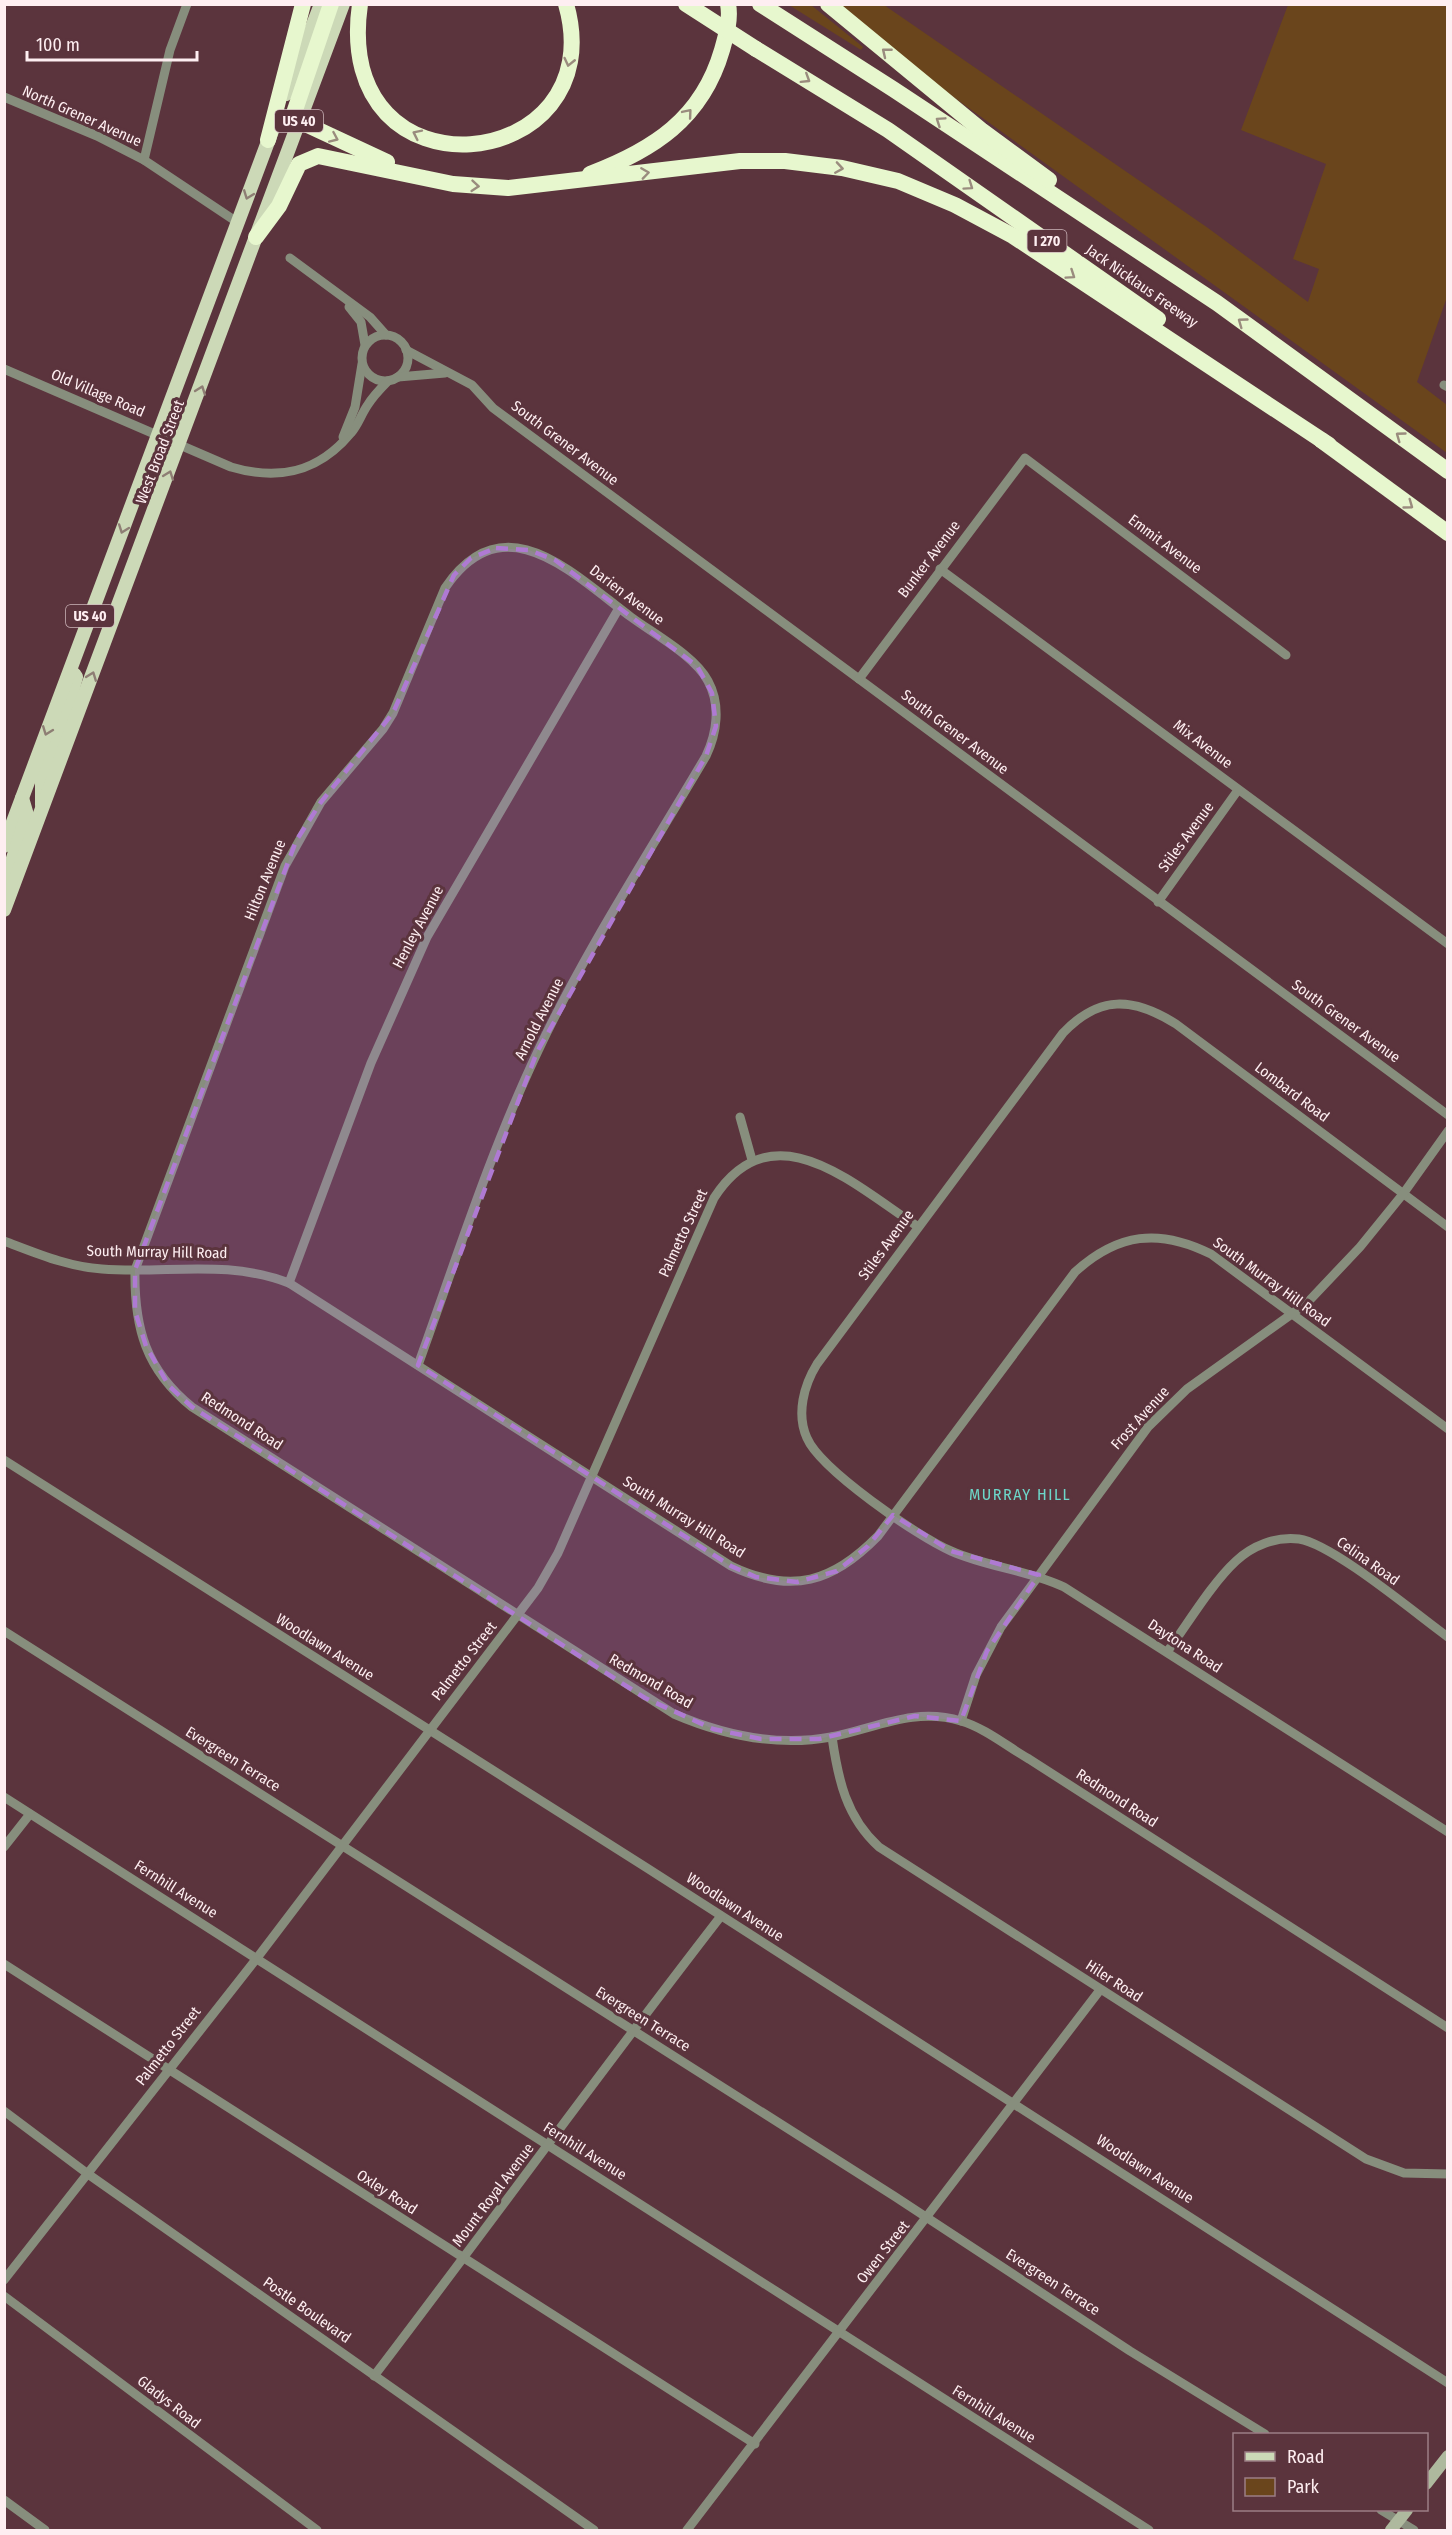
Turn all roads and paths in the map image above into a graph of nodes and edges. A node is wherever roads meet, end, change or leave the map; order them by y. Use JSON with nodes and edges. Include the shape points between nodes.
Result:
{"nodes":[{"id":1,"x":187,"y":4,"type":"edge"},
{"id":2,"x":303,"y":4,"type":"edge"},
{"id":3,"x":321,"y":4,"type":"edge"},
{"id":4,"x":331,"y":4,"type":"edge"},
{"id":5,"x":343,"y":4,"type":"edge"},
{"id":6,"x":360,"y":4,"type":"edge"},
{"id":7,"x":566,"y":4,"type":"edge"},
{"id":8,"x":686,"y":4,"type":"edge"},
{"id":9,"x":729,"y":4,"type":"edge"},
{"id":10,"x":828,"y":4,"type":"edge"},
{"id":11,"x":764,"y":7,"type":"edge"},
{"id":12,"x":4,"y":97,"type":"edge"},
{"id":13,"x":299,"y":121,"type":"junction"},
{"id":14,"x":268,"y":140,"type":"junction"},
{"id":15,"x":144,"y":160,"type":"junction"},
{"id":16,"x":418,"y":176,"type":"junction"},
{"id":17,"x":566,"y":183,"type":"junction"},
{"id":18,"x":237,"y":222,"type":"junction"},
{"id":19,"x":256,"y":237,"type":"junction"},
{"id":20,"x":290,"y":258,"type":"dead end"},
{"id":21,"x":340,"y":296,"type":"junction"},
{"id":22,"x":1217,"y":303,"type":"junction"},
{"id":23,"x":386,"y":335,"type":"junction"},
{"id":24,"x":365,"y":345,"type":"junction"},
{"id":25,"x":406,"y":350,"type":"junction"},
{"id":26,"x":362,"y":362,"type":"junction"},
{"id":27,"x":4,"y":369,"type":"edge"},
{"id":28,"x":447,"y":373,"type":"junction"},
{"id":29,"x":398,"y":377,"type":"junction"},
{"id":30,"x":388,"y":381,"type":"junction"},
{"id":31,"x":158,"y":435,"type":"junction"},
{"id":32,"x":180,"y":444,"type":"junction"},
{"id":33,"x":1329,"y":445,"type":"junction"},
{"id":34,"x":338,"y":447,"type":"junction"},
{"id":35,"x":1025,"y":458,"type":"joint"},
{"id":36,"x":1448,"y":471,"type":"edge"},
{"id":37,"x":1448,"y":533,"type":"edge"},
{"id":38,"x":496,"y":548,"type":"joint"},
{"id":39,"x":940,"y":569,"type":"junction"},
{"id":40,"x":619,"y":609,"type":"junction"},
{"id":41,"x":1286,"y":655,"type":"dead end"},
{"id":42,"x":71,"y":667,"type":"junction"},
{"id":43,"x":859,"y":679,"type":"junction"},
{"id":44,"x":715,"y":703,"type":"joint"},
{"id":45,"x":1238,"y":790,"type":"junction"},
{"id":46,"x":22,"y":798,"type":"junction"},
{"id":47,"x":42,"y":810,"type":"junction"},
{"id":48,"x":4,"y":846,"type":"edge"},
{"id":49,"x":4,"y":886,"type":"edge"},
{"id":50,"x":1158,"y":902,"type":"junction"},
{"id":51,"x":4,"y":910,"type":"edge"},
{"id":52,"x":1448,"y":944,"type":"edge"},
{"id":53,"x":1109,"y":1004,"type":"joint"},
{"id":54,"x":1448,"y":1115,"type":"edge"},
{"id":55,"x":740,"y":1117,"type":"dead end"},
{"id":56,"x":1448,"y":1131,"type":"edge"},
{"id":57,"x":752,"y":1160,"type":"junction"},
{"id":58,"x":1403,"y":1194,"type":"junction"},
{"id":59,"x":917,"y":1226,"type":"junction"},
{"id":60,"x":1448,"y":1227,"type":"edge"},
{"id":61,"x":4,"y":1241,"type":"edge"},
{"id":62,"x":135,"y":1270,"type":"junction"},
{"id":63,"x":289,"y":1283,"type":"junction"},
{"id":64,"x":1292,"y":1314,"type":"junction"},
{"id":65,"x":418,"y":1365,"type":"junction"},
{"id":66,"x":1448,"y":1429,"type":"edge"},
{"id":67,"x":4,"y":1460,"type":"edge"},
{"id":68,"x":592,"y":1477,"type":"junction"},
{"id":69,"x":893,"y":1515,"type":"junction"},
{"id":70,"x":1039,"y":1575,"type":"junction"},
{"id":71,"x":518,"y":1616,"type":"junction"},
{"id":72,"x":4,"y":1631,"type":"edge"},
{"id":73,"x":1448,"y":1637,"type":"edge"},
{"id":74,"x":1167,"y":1652,"type":"junction"},
{"id":75,"x":961,"y":1721,"type":"junction"},
{"id":76,"x":429,"y":1731,"type":"junction"},
{"id":77,"x":832,"y":1737,"type":"junction"},
{"id":78,"x":4,"y":1797,"type":"edge"},
{"id":79,"x":30,"y":1814,"type":"junction"},
{"id":80,"x":1448,"y":1832,"type":"edge"},
{"id":81,"x":342,"y":1845,"type":"junction"},
{"id":82,"x":4,"y":1847,"type":"edge"},
{"id":83,"x":721,"y":1916,"type":"junction"},
{"id":84,"x":257,"y":1958,"type":"junction"},
{"id":85,"x":4,"y":1964,"type":"edge"},
{"id":86,"x":1100,"y":1990,"type":"junction"},
{"id":87,"x":1448,"y":2028,"type":"edge"},
{"id":88,"x":632,"y":2030,"type":"junction"},
{"id":89,"x":169,"y":2070,"type":"junction"},
{"id":90,"x":1014,"y":2103,"type":"junction"},
{"id":91,"x":4,"y":2111,"type":"edge"},
{"id":92,"x":549,"y":2146,"type":"junction"},
{"id":93,"x":88,"y":2174,"type":"junction"},
{"id":94,"x":1448,"y":2174,"type":"edge"},
{"id":95,"x":927,"y":2219,"type":"junction"},
{"id":96,"x":463,"y":2259,"type":"junction"},
{"id":97,"x":4,"y":2280,"type":"edge"},
{"id":98,"x":4,"y":2296,"type":"edge"},
{"id":99,"x":839,"y":2333,"type":"junction"},
{"id":100,"x":374,"y":2376,"type":"junction"},
{"id":101,"x":1448,"y":2383,"type":"edge"},
{"id":102,"x":1263,"y":2433,"type":"edge"},
{"id":103,"x":755,"y":2444,"type":"junction"},
{"id":104,"x":1448,"y":2456,"type":"edge"},
{"id":105,"x":1428,"y":2481,"type":"edge"},
{"id":106,"x":4,"y":2500,"type":"edge"},
{"id":107,"x":1382,"y":2511,"type":"edge"},
{"id":108,"x":1406,"y":2511,"type":"edge"},
{"id":109,"x":1395,"y":2525,"type":"edge"},
{"id":110,"x":45,"y":2530,"type":"edge"},
{"id":111,"x":316,"y":2530,"type":"edge"},
{"id":112,"x":594,"y":2530,"type":"edge"},
{"id":113,"x":687,"y":2530,"type":"edge"},
{"id":114,"x":1149,"y":2530,"type":"edge"},
{"id":115,"x":1414,"y":2530,"type":"edge"}],
"edges":[{"from":1,"to":15,"type":"street","via":[[170,51]]},
{"from":2,"to":14,"type":"highway"},
{"from":3,"to":14,"type":"main road","name":"West Broad Street","number":"US 40"},
{"from":4,"to":13,"type":"highway","via":[[294,113]]},
{"from":5,"to":13,"type":"main road","name":"West Broad Street","number":"US 40"},
{"from":7,"to":6,"type":"highway","one_way":true,"via":[[571,50],[555,97],[544,111],[516,132],[500,140],[463,147],[409,130],[380,106],[368,88],[358,56]]},
{"from":8,"to":33,"type":"highway","name":"Jack Nicklaus Freeway","number":"I 270","one_way":true,"bridge":true,"via":[[888,130],[1157,318]]},
{"from":17,"to":9,"type":"highway","one_way":true,"via":[[634,155],[662,139],[688,116],[718,62]]},
{"from":22,"to":10,"type":"highway","one_way":true,"via":[[981,130]]},
{"from":22,"to":11,"type":"highway","name":"Jack Nicklaus Freeway","number":"I 270","one_way":true},
{"from":12,"to":15,"type":"street","name":"North Grener Avenue"},
{"from":13,"to":16,"type":"highway","one_way":true},
{"from":13,"to":19,"type":"main road","name":"West Broad Street","number":"US 40"},
{"from":14,"to":18,"type":"main road","name":"West Broad Street","number":"US 40","one_way":true},
{"from":15,"to":18,"type":"street","name":"North Grener Avenue"},
{"from":16,"to":17,"type":"highway","one_way":true,"via":[[453,184],[508,188]]},
{"from":16,"to":19,"type":"highway","via":[[328,156],[309,158],[299,164],[279,206]]},
{"from":17,"to":33,"type":"highway","one_way":true,"via":[[740,161],[842,168],[897,181],[1013,236]]},
{"from":18,"to":31,"type":"main road","name":"West Broad Street","number":"US 40"},
{"from":32,"to":19,"type":"main road","name":"West Broad Street","number":"US 40","one_way":true},
{"from":20,"to":21,"type":"street"},
{"from":21,"to":23,"type":"street","via":[[370,317]]},
{"from":21,"to":24,"type":"street","via":[[361,322]]},
{"from":36,"to":22,"type":"highway","name":"Jack Nicklaus Freeway","number":"I 270","one_way":true},
{"from":23,"to":24,"type":"street"},
{"from":23,"to":25,"type":"street","via":[[400,341]]},
{"from":24,"to":26,"type":"street"},
{"from":25,"to":28,"type":"street","name":"South Grener Avenue"},
{"from":25,"to":29,"type":"street","via":[[405,368]]},
{"from":26,"to":30,"type":"street","via":[[374,379]]},
{"from":26,"to":34,"type":"street","via":[[355,407]]},
{"from":27,"to":31,"type":"street","name":"Old Village Road"},
{"from":28,"to":29,"type":"street"},
{"from":28,"to":43,"type":"street","name":"South Grener Avenue","via":[[472,385],[493,408]]},
{"from":29,"to":30,"type":"street"},
{"from":30,"to":34,"type":"street"},
{"from":31,"to":32,"type":"street","name":"Old Village Road"},
{"from":31,"to":42,"type":"main road","name":"West Broad Street","number":"US 40","one_way":true},
{"from":32,"to":34,"type":"street","via":[[231,467],[266,475],[303,469]]},
{"from":47,"to":32,"type":"main road","name":"West Broad Street","number":"US 40","one_way":true},
{"from":33,"to":37,"type":"highway","name":"Jack Nicklaus Freeway","number":"I 270","one_way":true},
{"from":35,"to":39,"type":"street","name":"Bunker Avenue"},
{"from":35,"to":41,"type":"street","name":"Emmit Avenue"},
{"from":38,"to":40,"type":"street","name":"Darien Avenue","via":[[518,548],[548,556]]},
{"from":38,"to":62,"type":"street","name":"Hilton Avenue","via":[[466,562],[445,588],[383,729],[321,802],[296,841]]},
{"from":39,"to":43,"type":"street","name":"Bunker Avenue"},
{"from":39,"to":45,"type":"street","name":"Mix Avenue"},
{"from":40,"to":44,"type":"street","name":"Darien Avenue","via":[[697,666],[709,683]]},
{"from":40,"to":63,"type":"street","name":"Henley Avenue","via":[[414,965],[371,1063]]},
{"from":42,"to":46,"type":"main road","name":"West Broad Street","number":"US 40","one_way":true},
{"from":42,"to":47,"type":"main road","via":[[76,677],[42,779]]},
{"from":43,"to":50,"type":"street","name":"South Grener Avenue"},
{"from":44,"to":65,"type":"street","name":"Arnold Avenue","via":[[716,726],[706,756],[559,1008],[517,1097]]},
{"from":45,"to":50,"type":"street","name":"Stiles Avenue"},
{"from":45,"to":52,"type":"street","name":"Mix Avenue"},
{"from":46,"to":48,"type":"main road","name":"West Broad Street","number":"US 40"},
{"from":46,"to":49,"type":"main road","via":[[27,815]]},
{"from":47,"to":51,"type":"main road","name":"West Broad Street","number":"US 40"},
{"from":50,"to":54,"type":"street","name":"South Grener Avenue"},
{"from":53,"to":58,"type":"street","name":"Lombard Road","via":[[1143,1007],[1176,1024]]},
{"from":53,"to":59,"type":"street","name":"Stiles Avenue","via":[[1087,1012],[1062,1033]]},
{"from":55,"to":57,"type":"street"},
{"from":56,"to":58,"type":"street","name":"Frost Avenue"},
{"from":57,"to":59,"type":"street","via":[[773,1155],[806,1158]]},
{"from":57,"to":68,"type":"street","name":"Palmetto Street","via":[[735,1172],[714,1198]]},
{"from":58,"to":60,"type":"street","name":"Lombard Road"},
{"from":58,"to":64,"type":"street","name":"Frost Avenue","via":[[1336,1274]]},
{"from":59,"to":69,"type":"street","name":"Stiles Avenue","via":[[809,1377],[802,1409],[806,1438],[814,1450]]},
{"from":61,"to":62,"type":"street","name":"South Murray Hill Road","via":[[81,1267]]},
{"from":62,"to":63,"type":"street","name":"South Murray Hill Road","via":[[234,1268]]},
{"from":62,"to":71,"type":"street","name":"Redmond Road","via":[[135,1311],[146,1346],[158,1371],[181,1398]]},
{"from":63,"to":65,"type":"street","name":"South Murray Hill Road"},
{"from":64,"to":66,"type":"street","name":"South Murray Hill Road"},
{"from":64,"to":69,"type":"street","name":"South Murray Hill Road","via":[[1211,1254],[1184,1242],[1142,1238],[1105,1249],[1075,1272]]},
{"from":64,"to":70,"type":"street","name":"Frost Avenue","via":[[1166,1408]]},
{"from":65,"to":68,"type":"street","name":"South Murray Hill Road"},
{"from":67,"to":76,"type":"street","name":"Woodlawn Avenue"},
{"from":68,"to":69,"type":"street","name":"South Murray Hill Road","via":[[731,1566],[756,1577],[784,1582],[811,1580],[837,1571],[863,1551]]},
{"from":68,"to":71,"type":"street","name":"Palmetto Street","via":[[554,1562]]},
{"from":69,"to":70,"type":"street","name":"Daytona Road","via":[[951,1551]]},
{"from":70,"to":74,"type":"street","name":"Daytona Road"},
{"from":70,"to":75,"type":"street","name":"Frost Avenue","via":[[987,1651]]},
{"from":71,"to":76,"type":"street","name":"Palmetto Street"},
{"from":71,"to":77,"type":"street","name":"Redmond Road","via":[[652,1702],[695,1723],[761,1739]]},
{"from":72,"to":81,"type":"street","name":"Evergreen Terrace"},
{"from":73,"to":74,"type":"street","name":"Celina Road","via":[[1324,1548],[1299,1539],[1285,1539],[1256,1547],[1233,1563]]},
{"from":74,"to":80,"type":"street","name":"Daytona Road"},
{"from":75,"to":77,"type":"street","name":"Redmond Road","via":[[915,1716]]},
{"from":75,"to":87,"type":"street","name":"Redmond Road","via":[[1029,1759]]},
{"from":76,"to":81,"type":"street","name":"Palmetto Street"},
{"from":76,"to":83,"type":"street","name":"Woodlawn Avenue"},
{"from":77,"to":86,"type":"street","name":"Hiler Road","via":[[838,1777],[863,1833]]},
{"from":78,"to":79,"type":"street","name":"Fernhill Avenue"},
{"from":79,"to":82,"type":"street"},
{"from":79,"to":84,"type":"street","name":"Fernhill Avenue"},
{"from":81,"to":84,"type":"street","name":"Palmetto Street"},
{"from":81,"to":88,"type":"street","name":"Evergreen Terrace"},
{"from":83,"to":88,"type":"street","name":"Mount Royal Avenue"},
{"from":83,"to":90,"type":"street","name":"Woodlawn Avenue"},
{"from":84,"to":89,"type":"street","name":"Palmetto Street"},
{"from":84,"to":92,"type":"street","name":"Fernhill Avenue"},
{"from":85,"to":89,"type":"street","name":"Oxley Road"},
{"from":86,"to":90,"type":"street","name":"Owen Street"},
{"from":86,"to":94,"type":"street","name":"Hiler Road","via":[[1366,2159],[1404,2174]]},
{"from":88,"to":92,"type":"street","name":"Mount Royal Avenue"},
{"from":88,"to":95,"type":"street","name":"Evergreen Terrace"},
{"from":89,"to":93,"type":"street","name":"Palmetto Street"},
{"from":89,"to":96,"type":"street","name":"Oxley Road"},
{"from":90,"to":95,"type":"street","name":"Owen Street"},
{"from":90,"to":101,"type":"street","name":"Woodlawn Avenue"},
{"from":91,"to":93,"type":"street","name":"Postle Boulevard"},
{"from":92,"to":96,"type":"street","name":"Mount Royal Avenue"},
{"from":92,"to":99,"type":"street","name":"Fernhill Avenue"},
{"from":93,"to":97,"type":"street","name":"Palmetto Street"},
{"from":93,"to":100,"type":"street","name":"Postle Boulevard"},
{"from":95,"to":99,"type":"street","name":"Owen Street"},
{"from":95,"to":102,"type":"street","name":"Evergreen Terrace"},
{"from":96,"to":100,"type":"street","name":"Mount Royal Avenue"},
{"from":96,"to":103,"type":"street","name":"Oxley Road"},
{"from":98,"to":111,"type":"street","name":"Gladys Road"},
{"from":99,"to":103,"type":"street","name":"Owen Street"},
{"from":99,"to":114,"type":"street","name":"Fernhill Avenue"},
{"from":100,"to":112,"type":"street","name":"Postle Boulevard"},
{"from":103,"to":113,"type":"street","name":"Owen Street"},
{"from":104,"to":105,"type":"street"},
{"from":106,"to":110,"type":"street"},
{"from":107,"to":109,"type":"street"},
{"from":108,"to":109,"type":"street"},
{"from":109,"to":115,"type":"street"}]}
